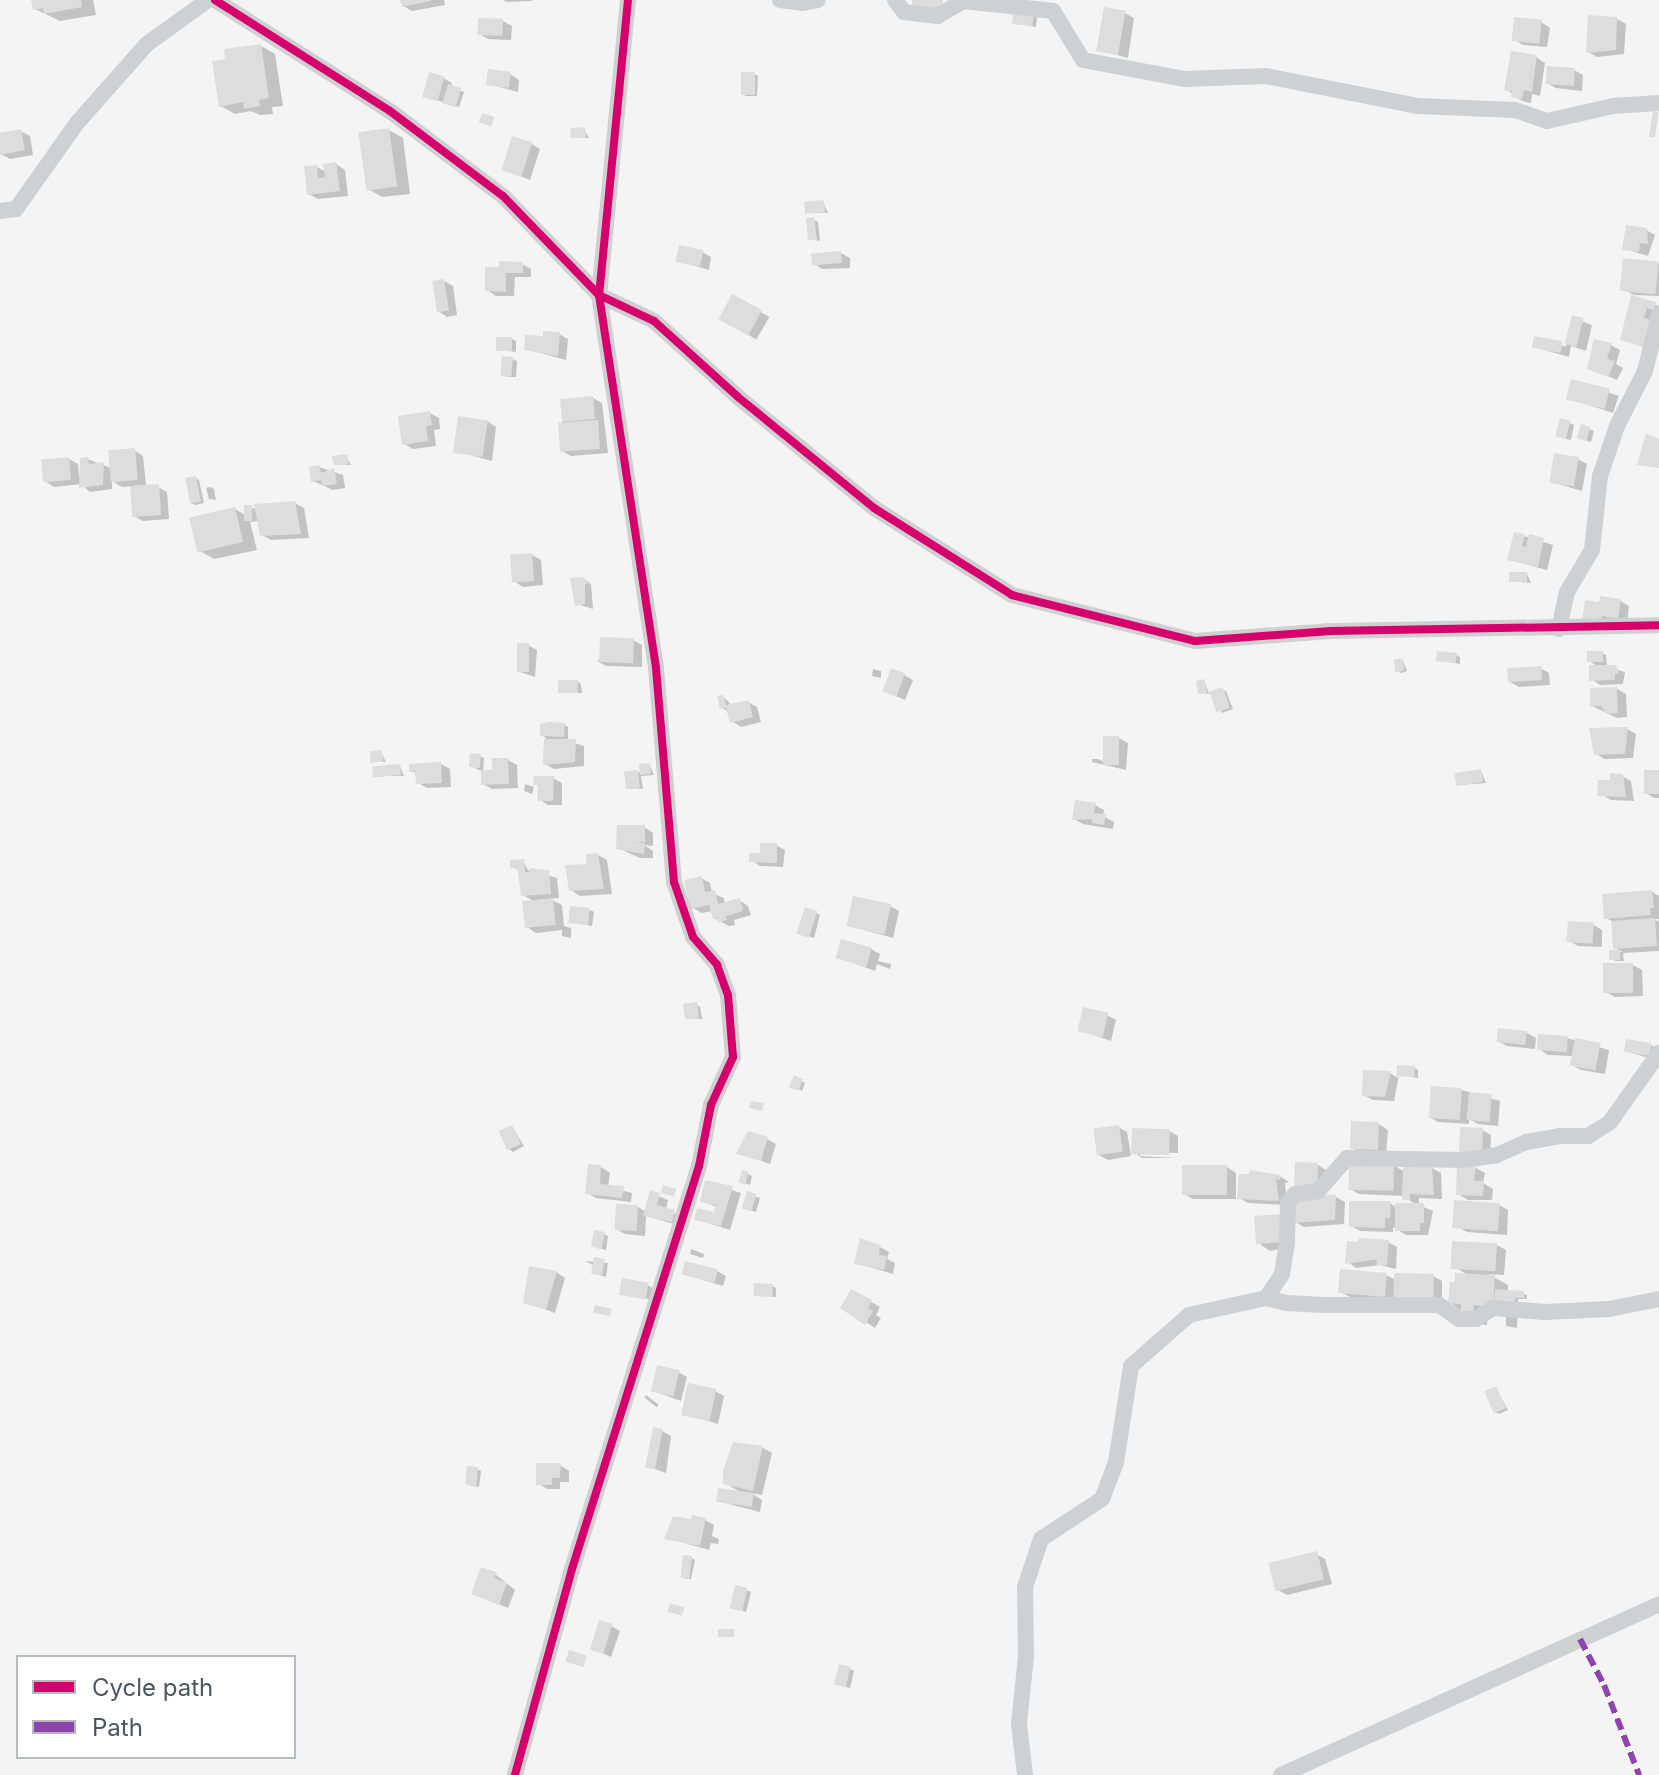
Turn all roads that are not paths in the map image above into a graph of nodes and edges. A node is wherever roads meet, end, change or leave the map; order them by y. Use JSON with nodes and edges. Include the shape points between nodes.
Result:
{"nodes":[{"id":1,"x":208,"y":0,"type":"edge"},
{"id":2,"x":215,"y":0,"type":"edge"},
{"id":3,"x":628,"y":0,"type":"edge"},
{"id":4,"x":780,"y":0,"type":"edge"},
{"id":5,"x":818,"y":0,"type":"edge"},
{"id":6,"x":895,"y":0,"type":"edge"},
{"id":7,"x":1659,"y":103,"type":"edge"},
{"id":8,"x":0,"y":211,"type":"edge"},
{"id":9,"x":599,"y":295,"type":"junction"},
{"id":10,"x":1659,"y":315,"type":"edge"},
{"id":11,"x":1659,"y":625,"type":"edge"},
{"id":12,"x":1559,"y":629,"type":"junction"},
{"id":13,"x":1659,"y":1053,"type":"edge"},
{"id":14,"x":1266,"y":1298,"type":"junction"},
{"id":15,"x":1659,"y":1299,"type":"edge"},
{"id":16,"x":1659,"y":1604,"type":"edge"},
{"id":17,"x":515,"y":1775,"type":"edge"},
{"id":18,"x":1025,"y":1775,"type":"edge"},
{"id":19,"x":1281,"y":1775,"type":"edge"}],
"edges":[{"from":1,"to":8,"type":"street","via":[[147,44],[77,123],[16,209]]},
{"from":2,"to":9,"type":"street","via":[[390,111],[503,196]]},
{"from":3,"to":9,"type":"street"},
{"from":4,"to":5,"type":"street"},
{"from":6,"to":7,"type":"street","via":[[904,12],[938,16],[963,1],[1053,11],[1083,60],[1185,79],[1266,76],[1417,106],[1515,110],[1547,121],[1613,106]]},
{"from":9,"to":12,"type":"street","via":[[654,321],[874,508],[1012,595],[1195,641],[1331,631]]},
{"from":9,"to":17,"type":"street","via":[[656,668],[674,882],[693,937],[717,965],[728,995],[733,1057],[711,1105],[699,1166],[572,1569]]},
{"from":10,"to":12,"type":"street","via":[[1645,371],[1617,426],[1600,476],[1592,550],[1567,592]]},
{"from":11,"to":12,"type":"street"},
{"from":13,"to":14,"type":"street","via":[[1610,1122],[1588,1136],[1526,1142],[1497,1155],[1463,1160],[1347,1158],[1318,1191],[1295,1194],[1288,1203],[1282,1274]]},
{"from":14,"to":15,"type":"street","via":[[1324,1305],[1439,1305],[1459,1319],[1476,1319],[1493,1308],[1609,1309]]},
{"from":14,"to":18,"type":"street","via":[[1189,1315],[1131,1366],[1116,1462],[1102,1499],[1041,1539],[1025,1587],[1026,1656],[1019,1724]]},
{"from":16,"to":19,"type":"street"}]}
